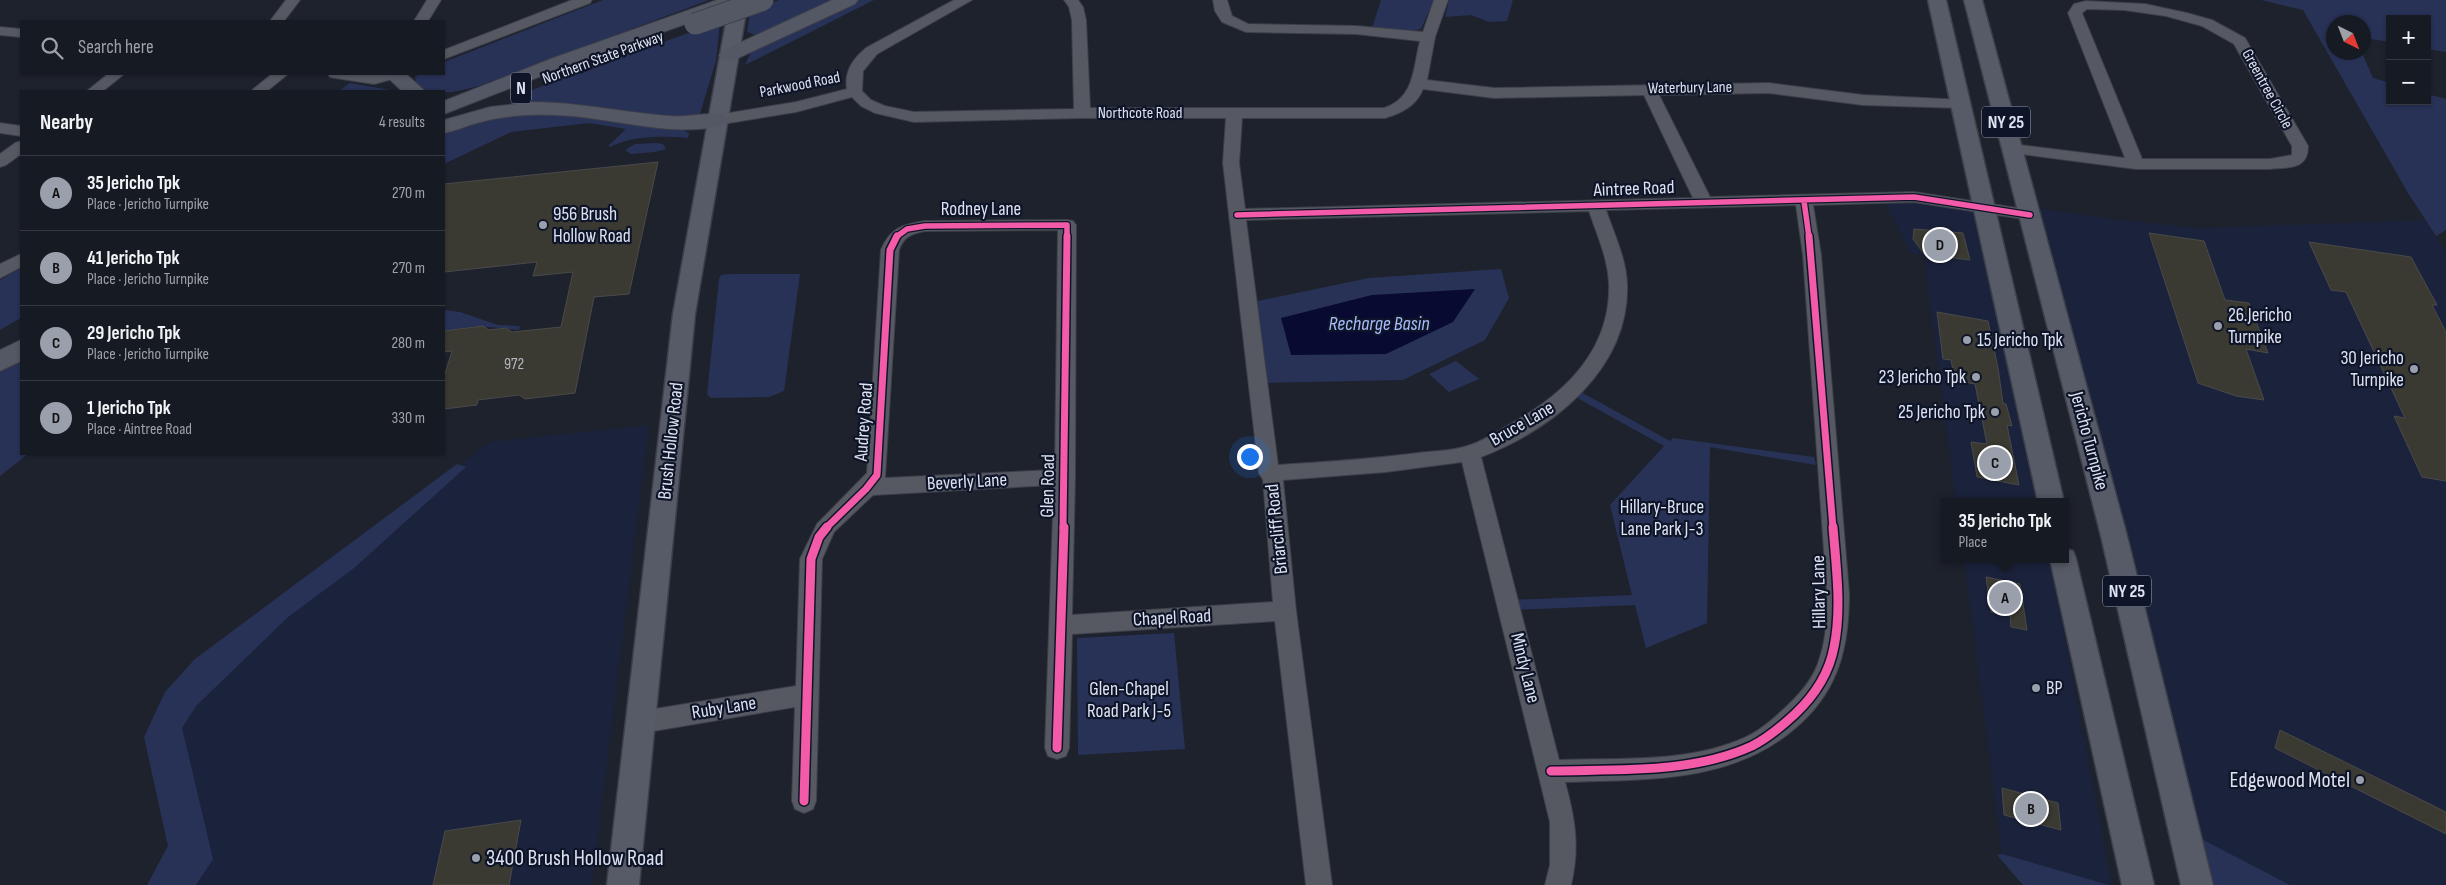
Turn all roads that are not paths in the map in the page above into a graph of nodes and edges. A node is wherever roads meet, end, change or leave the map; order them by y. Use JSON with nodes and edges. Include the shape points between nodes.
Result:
{"nodes":[{"id":1,"x":293,"y":0,"type":"edge"},
{"id":2,"x":434,"y":0,"type":"edge"},
{"id":3,"x":735,"y":0,"type":"edge"},
{"id":4,"x":739,"y":0,"type":"edge"},
{"id":5,"x":763,"y":0,"type":"edge"},
{"id":6,"x":848,"y":0,"type":"edge"},
{"id":7,"x":965,"y":0,"type":"edge"},
{"id":8,"x":1071,"y":0,"type":"edge"},
{"id":9,"x":1220,"y":0,"type":"edge"},
{"id":10,"x":1441,"y":0,"type":"edge"},
{"id":11,"x":1937,"y":0,"type":"edge"},
{"id":12,"x":1974,"y":0,"type":"edge"},
{"id":13,"x":578,"y":1,"type":"edge"},
{"id":14,"x":695,"y":19,"type":"junction"},
{"id":15,"x":278,"y":20,"type":"edge"},
{"id":16,"x":422,"y":20,"type":"edge"},
{"id":17,"x":0,"y":31,"type":"edge"},
{"id":18,"x":20,"y":33,"type":"edge"},
{"id":19,"x":1428,"y":37,"type":"junction"},
{"id":20,"x":592,"y":50,"type":"junction"},
{"id":21,"x":445,"y":55,"type":"edge"},
{"id":22,"x":729,"y":55,"type":"junction"},
{"id":23,"x":116,"y":75,"type":"edge"},
{"id":24,"x":280,"y":75,"type":"edge"},
{"id":25,"x":343,"y":75,"type":"edge"},
{"id":26,"x":391,"y":75,"type":"edge"},
{"id":27,"x":395,"y":75,"type":"edge"},
{"id":28,"x":396,"y":75,"type":"edge"},
{"id":29,"x":1419,"y":84,"type":"junction"},
{"id":30,"x":1649,"y":89,"type":"junction"},
{"id":31,"x":95,"y":90,"type":"edge"},
{"id":32,"x":259,"y":90,"type":"edge"},
{"id":33,"x":400,"y":90,"type":"edge"},
{"id":34,"x":414,"y":90,"type":"edge"},
{"id":35,"x":855,"y":92,"type":"junction"},
{"id":36,"x":445,"y":96,"type":"edge"},
{"id":37,"x":1960,"y":103,"type":"junction"},
{"id":38,"x":445,"y":108,"type":"edge"},
{"id":39,"x":1082,"y":113,"type":"junction"},
{"id":40,"x":1234,"y":114,"type":"junction"},
{"id":41,"x":445,"y":120,"type":"edge"},
{"id":42,"x":717,"y":120,"type":"junction"},
{"id":43,"x":445,"y":127,"type":"edge"},
{"id":44,"x":0,"y":128,"type":"edge"},
{"id":45,"x":20,"y":131,"type":"edge"},
{"id":46,"x":20,"y":147,"type":"edge"},
{"id":47,"x":2012,"y":149,"type":"junction"},
{"id":48,"x":0,"y":162,"type":"edge"},
{"id":49,"x":2136,"y":164,"type":"junction"},
{"id":50,"x":1804,"y":201,"type":"junction"},
{"id":51,"x":1704,"y":203,"type":"junction"},
{"id":52,"x":1596,"y":207,"type":"junction"},
{"id":53,"x":1984,"y":209,"type":"junction"},
{"id":54,"x":1237,"y":215,"type":"junction"},
{"id":55,"x":2030,"y":215,"type":"junction"},
{"id":56,"x":1067,"y":226,"type":"joint"},
{"id":57,"x":898,"y":233,"type":"joint"},
{"id":58,"x":20,"y":261,"type":"edge"},
{"id":59,"x":0,"y":272,"type":"edge"},
{"id":60,"x":20,"y":331,"type":"edge"},
{"id":61,"x":0,"y":343,"type":"edge"},
{"id":62,"x":20,"y":350,"type":"edge"},
{"id":63,"x":0,"y":362,"type":"edge"},
{"id":64,"x":1470,"y":453,"type":"junction"},
{"id":65,"x":1269,"y":473,"type":"junction"},
{"id":66,"x":1064,"y":477,"type":"junction"},
{"id":67,"x":869,"y":487,"type":"junction"},
{"id":68,"x":2050,"y":498,"type":"edge"},
{"id":69,"x":2064,"y":563,"type":"edge"},
{"id":70,"x":1285,"y":611,"type":"junction"},
{"id":71,"x":1059,"y":624,"type":"junction"},
{"id":72,"x":806,"y":695,"type":"junction"},
{"id":73,"x":642,"y":722,"type":"junction"},
{"id":74,"x":1057,"y":748,"type":"dead end"},
{"id":75,"x":1551,"y":771,"type":"junction"},
{"id":76,"x":804,"y":801,"type":"dead end"},
{"id":77,"x":623,"y":885,"type":"edge"},
{"id":78,"x":1319,"y":885,"type":"edge"},
{"id":79,"x":1558,"y":885,"type":"edge"},
{"id":80,"x":2138,"y":885,"type":"edge"},
{"id":81,"x":2197,"y":885,"type":"edge"}],
"edges":[{"from":1,"to":15,"type":"street"},
{"from":2,"to":16,"type":"street"},
{"from":3,"to":14,"type":"highway","name":"Northern State Parkway","number":"N"},
{"from":4,"to":22,"type":"main road","name":"Brush Hollow Road"},
{"from":5,"to":14,"type":"highway","name":"Northern State Parkway","number":"N","bridge":true},
{"from":6,"to":22,"type":"highway"},
{"from":7,"to":35,"type":"street","name":"Parkwood Road","via":[[867,54],[852,78]]},
{"from":8,"to":39,"type":"street","via":[[1079,20]]},
{"from":9,"to":19,"type":"street","via":[[1227,19],[1246,28],[1356,30]]},
{"from":10,"to":19,"type":"street"},
{"from":11,"to":37,"type":"main road","number":"NY 25"},
{"from":12,"to":47,"type":"main road","name":"Jericho Turnpike","number":"NY 25"},
{"from":13,"to":21,"type":"street"},
{"from":14,"to":20,"type":"highway","name":"Northern State Parkway","number":"N"},
{"from":14,"to":41,"type":"highway","name":"Northern State Parkway","number":"N"},
{"from":17,"to":18,"type":"street"},
{"from":19,"to":29,"type":"street"},
{"from":20,"to":36,"type":"highway"},
{"from":20,"to":38,"type":"highway","name":"Northern State Parkway","number":"N"},
{"from":22,"to":42,"type":"main road","name":"Brush Hollow Road"},
{"from":23,"to":31,"type":"street"},
{"from":24,"to":32,"type":"street"},
{"from":25,"to":26,"type":"street","via":[[374,79]]},
{"from":27,"to":33,"type":"highway"},
{"from":28,"to":34,"type":"highway"},
{"from":29,"to":30,"type":"street","name":"Waterbury Lane","via":[[1494,93]]},
{"from":29,"to":40,"type":"street","name":"Northcote Road","via":[[1404,106],[1385,113]]},
{"from":30,"to":37,"type":"street","name":"Waterbury Lane","via":[[1761,88],[1864,100]]},
{"from":30,"to":51,"type":"street"},
{"from":35,"to":39,"type":"street","name":"Northcote Road","via":[[880,110],[914,117]]},
{"from":35,"to":42,"type":"street","name":"Parkwood Road"},
{"from":37,"to":53,"type":"main road","number":"NY 25"},
{"from":39,"to":40,"type":"street","name":"Northcote Road"},
{"from":40,"to":54,"type":"street","name":"Briarcliff Road","via":[[1231,163]]},
{"from":42,"to":43,"type":"highway","via":[[687,125],[564,108],[531,107],[483,114]]},
{"from":42,"to":73,"type":"main road","name":"Brush Hollow Road","via":[[684,314]]},
{"from":44,"to":45,"type":"street"},
{"from":46,"to":48,"type":"street"},
{"from":47,"to":49,"type":"street","name":"Greentree Circle"},
{"from":47,"to":55,"type":"main road","name":"Jericho Turnpike","number":"NY 25"},
{"from":49,"to":49,"type":"street","name":"Greentree Circle","via":[[2270,164],[2298,160],[2300,146],[2240,41],[2230,32],[2200,20],[2157,12],[2104,5],[2079,7],[2075,13]]},
{"from":50,"to":51,"type":"street","name":"Aintree Road"},
{"from":50,"to":53,"type":"street","name":"Aintree Road","via":[[1914,197]]},
{"from":50,"to":75,"type":"street","name":"Hillary Lane","via":[[1838,592],[1834,651],[1824,678],[1807,703],[1775,732],[1747,747],[1707,761]]},
{"from":51,"to":52,"type":"street","name":"Aintree Road"},
{"from":52,"to":54,"type":"street","name":"Aintree Road"},
{"from":52,"to":64,"type":"street","name":"Bruce Lane","via":[[1612,247],[1618,283],[1618,314],[1605,349],[1587,377],[1561,402],[1523,427]]},
{"from":53,"to":55,"type":"street","name":"Aintree Road"},
{"from":53,"to":68,"type":"main road","number":"NY 25"},
{"from":54,"to":65,"type":"street","name":"Briarcliff Road"},
{"from":55,"to":81,"type":"main road","name":"Jericho Turnpike","number":"NY 25","via":[[2116,544]]},
{"from":56,"to":57,"type":"street","name":"Rodney Lane","via":[[925,226]]},
{"from":56,"to":66,"type":"street","name":"Glen Road"},
{"from":57,"to":67,"type":"street","name":"Audrey Road","via":[[890,250],[879,461],[877,475]]},
{"from":58,"to":59,"type":"street"},
{"from":60,"to":61,"type":"highway"},
{"from":62,"to":63,"type":"highway"},
{"from":64,"to":65,"type":"street","name":"Bruce Lane","via":[[1381,466]]},
{"from":64,"to":75,"type":"street","name":"Mindy Lane"},
{"from":65,"to":70,"type":"street","name":"Briarcliff Road","via":[[1273,478]]},
{"from":66,"to":67,"type":"street","name":"Beverly Lane"},
{"from":66,"to":71,"type":"street","name":"Glen Road"},
{"from":67,"to":72,"type":"street","name":"Audrey Road","via":[[826,527],[811,558]]},
{"from":69,"to":80,"type":"main road"},
{"from":70,"to":71,"type":"street","name":"Chapel Road"},
{"from":70,"to":78,"type":"street","name":"Briarcliff Road"},
{"from":71,"to":74,"type":"street","name":"Glen Road"},
{"from":72,"to":73,"type":"street","name":"Ruby Lane"},
{"from":72,"to":76,"type":"street","name":"Audrey Road"},
{"from":73,"to":77,"type":"main road","name":"Brush Hollow Road"},
{"from":75,"to":79,"type":"street","name":"Mindy Lane","via":[[1563,822],[1563,865]]}]}
